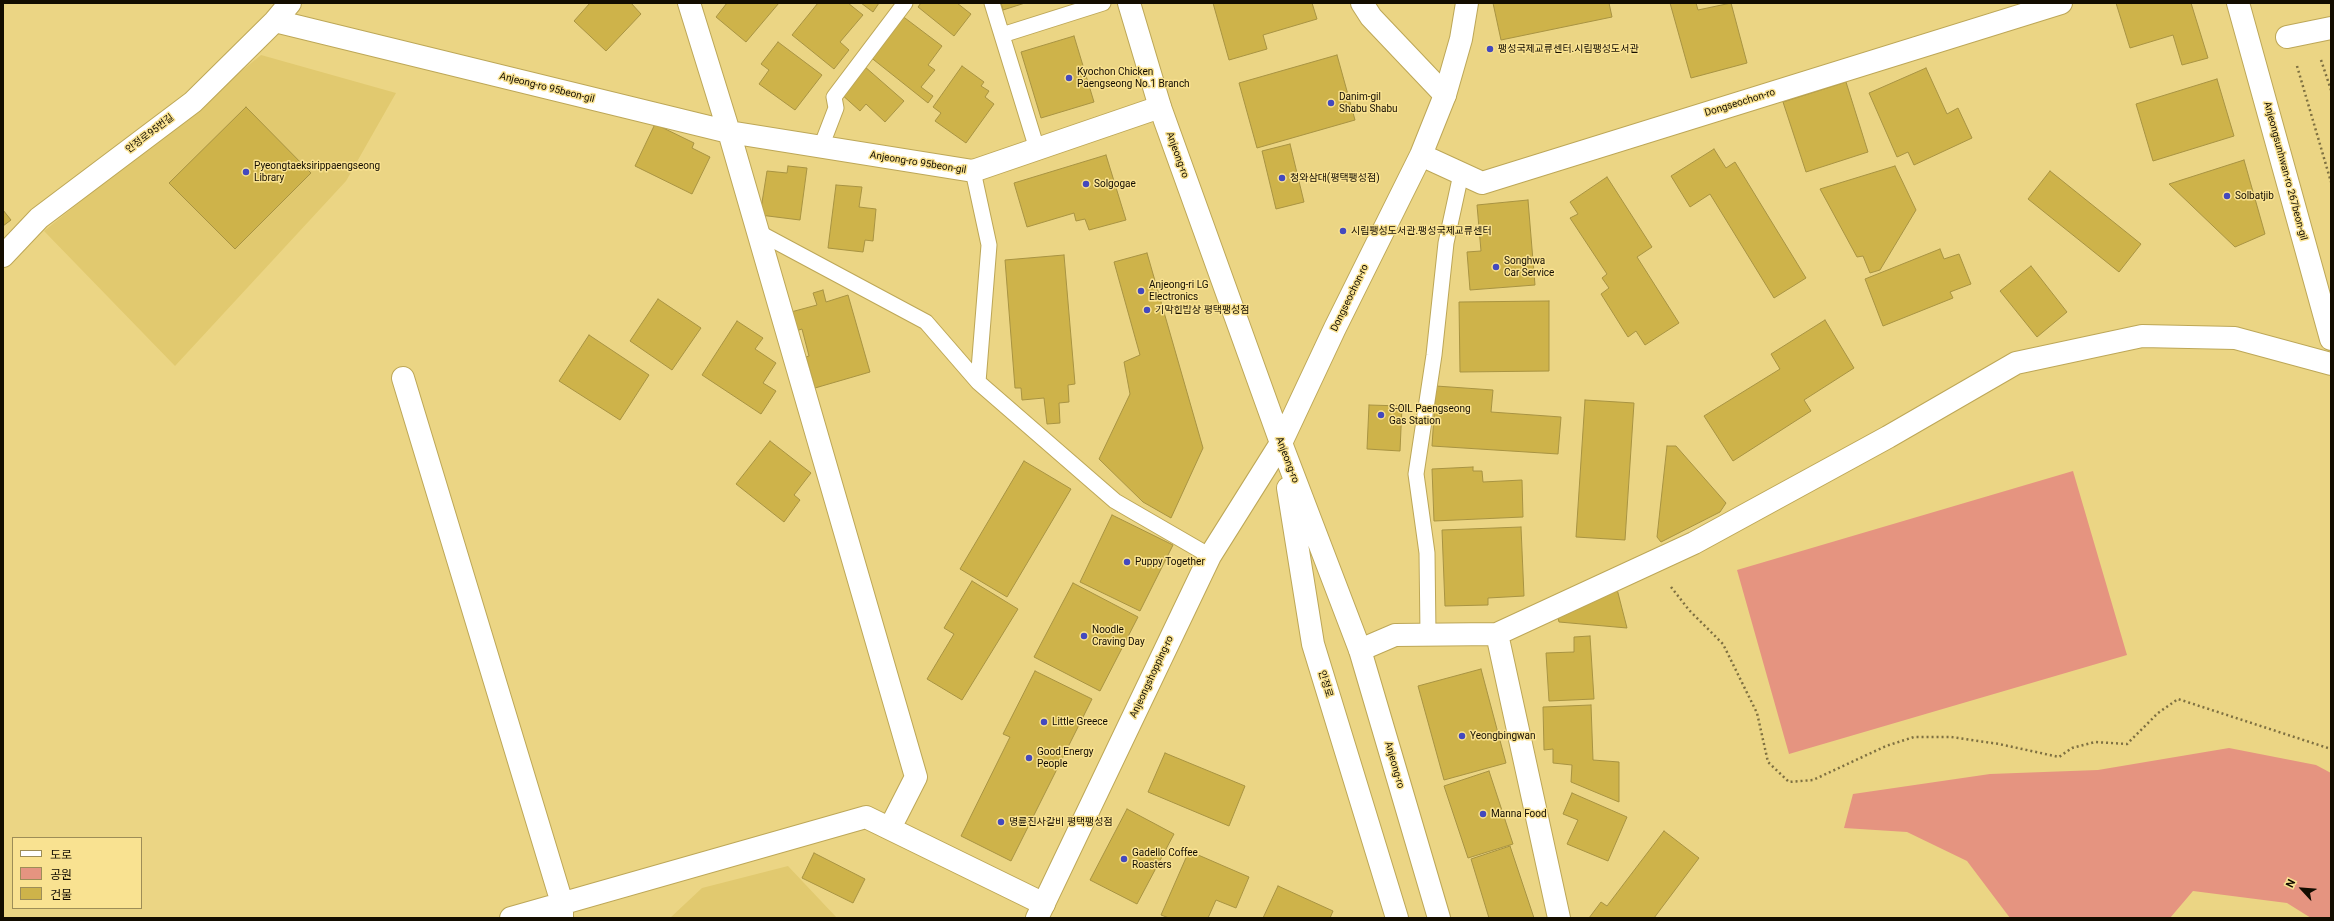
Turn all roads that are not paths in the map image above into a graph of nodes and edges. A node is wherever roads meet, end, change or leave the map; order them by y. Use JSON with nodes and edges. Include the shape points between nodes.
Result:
{"nodes":[{"id":1,"x":290,"y":3,"type":"edge"},
{"id":2,"x":689,"y":3,"type":"edge"},
{"id":3,"x":905,"y":3,"type":"edge"},
{"id":4,"x":992,"y":3,"type":"edge"},
{"id":5,"x":1103,"y":3,"type":"edge"},
{"id":6,"x":1128,"y":3,"type":"edge"},
{"id":7,"x":1362,"y":3,"type":"edge"},
{"id":8,"x":1467,"y":3,"type":"edge"},
{"id":9,"x":2061,"y":3,"type":"edge"},
{"id":10,"x":2238,"y":3,"type":"edge"},
{"id":11,"x":275,"y":21,"type":"junction"},
{"id":12,"x":2331,"y":28,"type":"edge"},
{"id":13,"x":1002,"y":35,"type":"junction"},
{"id":14,"x":2287,"y":37,"type":"road end"},
{"id":15,"x":1445,"y":95,"type":"junction"},
{"id":16,"x":1160,"y":107,"type":"junction"},
{"id":17,"x":729,"y":132,"type":"junction"},
{"id":18,"x":821,"y":147,"type":"junction"},
{"id":19,"x":1037,"y":149,"type":"junction"},
{"id":20,"x":1421,"y":155,"type":"junction"},
{"id":21,"x":973,"y":171,"type":"junction"},
{"id":22,"x":1461,"y":174,"type":"junction"},
{"id":23,"x":758,"y":232,"type":"junction"},
{"id":24,"x":3,"y":256,"type":"edge"},
{"id":25,"x":2331,"y":339,"type":"edge"},
{"id":26,"x":2331,"y":364,"type":"edge"},
{"id":27,"x":403,"y":378,"type":"dead end"},
{"id":28,"x":978,"y":382,"type":"junction"},
{"id":29,"x":1281,"y":443,"type":"junction"},
{"id":30,"x":1210,"y":556,"type":"junction"},
{"id":31,"x":1428,"y":634,"type":"junction"},
{"id":32,"x":1497,"y":634,"type":"junction"},
{"id":33,"x":1360,"y":650,"type":"junction"},
{"id":34,"x":890,"y":828,"type":"junction"},
{"id":35,"x":562,"y":910,"type":"edge"},
{"id":36,"x":1041,"y":911,"type":"edge"},
{"id":37,"x":511,"y":918,"type":"edge"},
{"id":38,"x":1397,"y":918,"type":"edge"},
{"id":39,"x":1439,"y":918,"type":"edge"},
{"id":40,"x":1558,"y":918,"type":"edge"}],
"edges":[{"from":1,"to":11,"type":"street","name":"안정로95번길"},
{"from":2,"to":17,"type":"street"},
{"from":3,"to":18,"type":"lane","via":[[834,97],[836,108]]},
{"from":4,"to":13,"type":"lane"},
{"from":5,"to":13,"type":"lane"},
{"from":6,"to":16,"type":"street","name":"Anjeong-ro"},
{"from":7,"to":15,"type":"street","via":[[1370,18]]},
{"from":8,"to":15,"type":"street","name":"Dongseochon-ro","via":[[1461,39]]},
{"from":9,"to":22,"type":"street","name":"Dongseochon-ro","via":[[1482,183]]},
{"from":10,"to":25,"type":"street","name":"Anjeongsunhwan-ro 267beon-gil"},
{"from":11,"to":17,"type":"street","name":"Anjeong-ro 95beon-gil"},
{"from":11,"to":24,"type":"street","name":"안정로95번길","via":[[193,102],[39,218]]},
{"from":12,"to":14,"type":"street"},
{"from":13,"to":19,"type":"lane"},
{"from":15,"to":20,"type":"street","name":"Dongseochon-ro"},
{"from":16,"to":19,"type":"street","name":"Anjeong-ro 95beon-gil"},
{"from":16,"to":29,"type":"street","name":"Anjeong-ro"},
{"from":17,"to":18,"type":"street","name":"Anjeong-ro 95beon-gil"},
{"from":17,"to":23,"type":"street"},
{"from":18,"to":21,"type":"street","name":"Anjeong-ro 95beon-gil"},
{"from":19,"to":21,"type":"street","name":"Anjeong-ro 95beon-gil"},
{"from":20,"to":22,"type":"street","name":"Dongseochon-ro"},
{"from":20,"to":29,"type":"street","name":"Dongseochon-ro"},
{"from":21,"to":28,"type":"lane","via":[[989,245]]},
{"from":22,"to":31,"type":"lane","via":[[1446,243],[1434,355],[1416,474],[1427,553]]},
{"from":23,"to":28,"type":"lane","via":[[926,322]]},
{"from":23,"to":34,"type":"street","via":[[916,777]]},
{"from":26,"to":32,"type":"street","via":[[2235,338],[2142,336],[2016,363],[1888,437],[1694,543]]},
{"from":27,"to":35,"type":"street"},
{"from":28,"to":30,"type":"lane","via":[[1114,502]]},
{"from":29,"to":30,"type":"street","name":"Anjeongshopping-ro"},
{"from":29,"to":33,"type":"street","name":"Anjeong-ro"},
{"from":29,"to":38,"type":"street","name":"안정로","via":[[1313,644]]},
{"from":30,"to":36,"type":"street","name":"Anjeongshopping-ro"},
{"from":31,"to":32,"type":"street"},
{"from":31,"to":33,"type":"street","via":[[1395,635]]},
{"from":32,"to":40,"type":"street"},
{"from":33,"to":39,"type":"street","name":"Anjeong-ro"},
{"from":34,"to":35,"type":"street","via":[[866,817]]},
{"from":34,"to":36,"type":"street"},
{"from":35,"to":37,"type":"street"}]}
